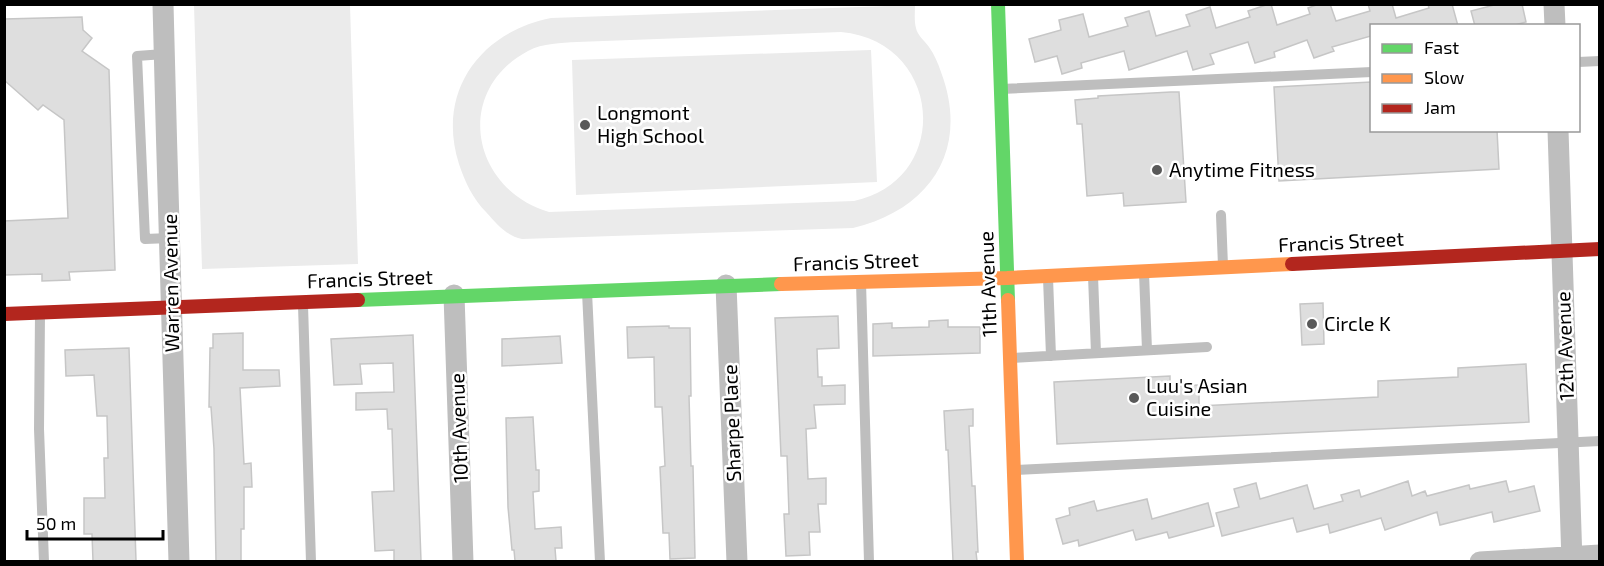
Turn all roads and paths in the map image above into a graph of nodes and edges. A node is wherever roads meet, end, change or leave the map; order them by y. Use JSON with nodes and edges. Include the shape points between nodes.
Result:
{"nodes":[{"id":1,"x":163,"y":4,"type":"edge"},
{"id":2,"x":998,"y":4,"type":"edge"},
{"id":3,"x":1554,"y":4,"type":"edge"},
{"id":4,"x":1555,"y":24,"type":"edge"},
{"id":5,"x":1599,"y":61,"type":"edge"},
{"id":6,"x":1580,"y":62,"type":"edge"},
{"id":7,"x":1370,"y":72,"type":"edge"},
{"id":8,"x":1000,"y":89,"type":"junction"},
{"id":9,"x":1558,"y":132,"type":"edge"},
{"id":10,"x":1221,"y":215,"type":"dead end"},
{"id":11,"x":1599,"y":249,"type":"edge"},
{"id":12,"x":1562,"y":251,"type":"junction"},
{"id":13,"x":1223,"y":267,"type":"junction"},
{"id":14,"x":1144,"y":271,"type":"junction"},
{"id":15,"x":1093,"y":274,"type":"junction"},
{"id":16,"x":1048,"y":276,"type":"junction"},
{"id":17,"x":1007,"y":278,"type":"junction"},
{"id":18,"x":861,"y":282,"type":"junction"},
{"id":19,"x":726,"y":285,"type":"junction"},
{"id":20,"x":587,"y":290,"type":"junction"},
{"id":21,"x":454,"y":295,"type":"junction"},
{"id":22,"x":303,"y":301,"type":"junction"},
{"id":23,"x":172,"y":307,"type":"junction"},
{"id":24,"x":40,"y":312,"type":"junction"},
{"id":25,"x":4,"y":314,"type":"edge"},
{"id":26,"x":1207,"y":347,"type":"dead end"},
{"id":27,"x":1147,"y":350,"type":"junction"},
{"id":28,"x":1096,"y":353,"type":"junction"},
{"id":29,"x":1051,"y":356,"type":"junction"},
{"id":30,"x":1010,"y":358,"type":"junction"},
{"id":31,"x":1599,"y":441,"type":"edge"},
{"id":32,"x":1568,"y":443,"type":"junction"},
{"id":33,"x":1014,"y":470,"type":"junction"},
{"id":34,"x":1599,"y":555,"type":"edge"},
{"id":35,"x":1572,"y":559,"type":"edge"},
{"id":36,"x":44,"y":561,"type":"edge"},
{"id":37,"x":179,"y":561,"type":"edge"},
{"id":38,"x":311,"y":561,"type":"edge"},
{"id":39,"x":463,"y":561,"type":"edge"},
{"id":40,"x":600,"y":561,"type":"edge"},
{"id":41,"x":737,"y":561,"type":"edge"},
{"id":42,"x":869,"y":561,"type":"edge"},
{"id":43,"x":1017,"y":561,"type":"edge"},
{"id":44,"x":1479,"y":561,"type":"edge"}],
"edges":[{"from":1,"to":23,"type":"street","name":"Warren Avenue"},
{"from":2,"to":8,"type":"street","name":"11th Avenue"},
{"from":3,"to":4,"type":"street"},
{"from":5,"to":6,"type":"lane"},
{"from":7,"to":8,"type":"lane"},
{"from":8,"to":17,"type":"street","name":"11th Avenue"},
{"from":9,"to":12,"type":"street","name":"12th Avenue"},
{"from":10,"to":13,"type":"lane"},
{"from":11,"to":12,"type":"street","name":"Francis Street"},
{"from":12,"to":13,"type":"street","name":"Francis Street"},
{"from":12,"to":32,"type":"street","name":"12th Avenue"},
{"from":13,"to":14,"type":"street","name":"Francis Street"},
{"from":14,"to":15,"type":"street","name":"Francis Street"},
{"from":14,"to":27,"type":"lane"},
{"from":15,"to":16,"type":"street","name":"Francis Street"},
{"from":15,"to":28,"type":"lane"},
{"from":16,"to":17,"type":"street","name":"Francis Street"},
{"from":16,"to":29,"type":"lane"},
{"from":17,"to":18,"type":"street","name":"Francis Street"},
{"from":17,"to":30,"type":"street","name":"11th Avenue"},
{"from":18,"to":19,"type":"street","name":"Francis Street"},
{"from":18,"to":42,"type":"lane"},
{"from":19,"to":20,"type":"street","name":"Francis Street"},
{"from":19,"to":41,"type":"street","name":"Sharpe Place"},
{"from":20,"to":21,"type":"street","name":"Francis Street"},
{"from":20,"to":40,"type":"lane"},
{"from":21,"to":22,"type":"street","name":"Francis Street"},
{"from":21,"to":39,"type":"street","name":"10th Avenue"},
{"from":22,"to":23,"type":"street","name":"Francis Street"},
{"from":22,"to":38,"type":"lane"},
{"from":23,"to":24,"type":"street","name":"Francis Street"},
{"from":23,"to":37,"type":"street","name":"Warren Avenue"},
{"from":24,"to":25,"type":"street","name":"Francis Street"},
{"from":24,"to":36,"type":"lane"},
{"from":26,"to":27,"type":"lane"},
{"from":27,"to":28,"type":"lane"},
{"from":28,"to":29,"type":"lane"},
{"from":29,"to":30,"type":"lane"},
{"from":30,"to":33,"type":"street","name":"11th Avenue"},
{"from":31,"to":32,"type":"lane"},
{"from":32,"to":33,"type":"lane"},
{"from":32,"to":35,"type":"street","name":"12th Avenue"},
{"from":33,"to":43,"type":"street","name":"11th Avenue"},
{"from":34,"to":35,"type":"street"},
{"from":35,"to":44,"type":"street"}]}
